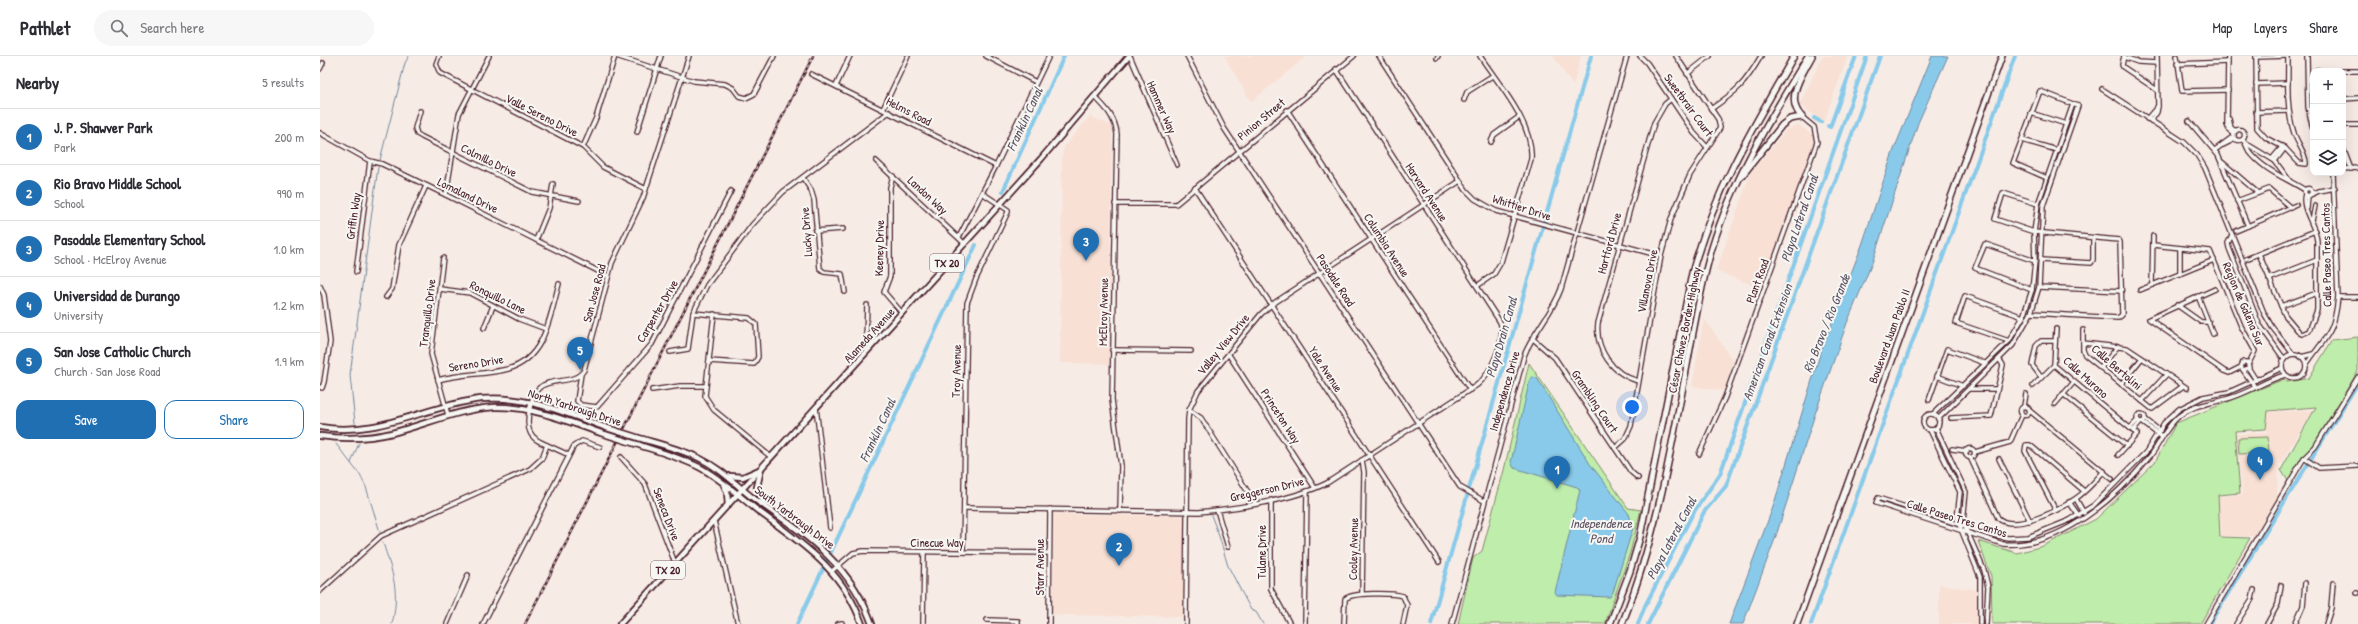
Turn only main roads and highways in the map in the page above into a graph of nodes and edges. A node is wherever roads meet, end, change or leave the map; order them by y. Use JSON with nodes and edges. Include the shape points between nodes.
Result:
{"nodes":[{"id":1,"x":1130,"y":56,"type":"edge"},
{"id":2,"x":1794,"y":56,"type":"edge"},
{"id":3,"x":1808,"y":56,"type":"edge"},
{"id":4,"x":1812,"y":56,"type":"edge"},
{"id":5,"x":2002,"y":56,"type":"edge"},
{"id":6,"x":1732,"y":193,"type":"junction"},
{"id":7,"x":320,"y":427,"type":"edge"},
{"id":8,"x":367,"y":428,"type":"junction"},
{"id":9,"x":320,"y":436,"type":"edge"},
{"id":10,"x":368,"y":437,"type":"junction"},
{"id":11,"x":762,"y":468,"type":"junction"},
{"id":12,"x":728,"y":476,"type":"junction"},
{"id":13,"x":722,"y":482,"type":"junction"},
{"id":14,"x":742,"y":489,"type":"junction"},
{"id":15,"x":738,"y":494,"type":"junction"},
{"id":16,"x":728,"y":506,"type":"junction"},
{"id":17,"x":768,"y":508,"type":"junction"},
{"id":18,"x":620,"y":624,"type":"edge"},
{"id":19,"x":862,"y":624,"type":"edge"},
{"id":20,"x":872,"y":624,"type":"edge"},
{"id":21,"x":1610,"y":624,"type":"edge"},
{"id":22,"x":1622,"y":624,"type":"edge"},
{"id":23,"x":1797,"y":624,"type":"edge"}],
"edges":[{"from":1,"to":11,"type":"main road","name":"Alameda Avenue","number":"TX 20","via":[[965,244]]},
{"from":2,"to":21,"type":"highway","name":"César Chávez Border Highway","via":[[1738,153],[1717,197],[1703,235],[1692,273],[1640,538]]},
{"from":3,"to":6,"type":"highway","name":"César Chávez Border Highway","via":[[1746,163]]},
{"from":4,"to":6,"type":"highway","via":[[1794,96],[1796,109],[1802,117],[1790,119],[1782,125],[1756,156]]},
{"from":5,"to":23,"type":"highway","name":"Boulevard Juan Pablo II"},
{"from":6,"to":22,"type":"highway","name":"César Chávez Border Highway","via":[[1716,233],[1703,278],[1651,540],[1639,582]]},
{"from":7,"to":8,"type":"main road","name":"North Yarbrough Drive"},
{"from":8,"to":10,"type":"main road"},
{"from":8,"to":12,"type":"main road","name":"North Yarbrough Drive","bridge":true,"via":[[466,402],[495,398],[532,402],[698,458]]},
{"from":9,"to":10,"type":"main road","name":"North Yarbrough Drive"},
{"from":10,"to":13,"type":"main road","name":"North Yarbrough Drive","bridge":true,"via":[[392,433],[448,415],[493,408],[530,411],[688,462]]},
{"from":11,"to":12,"type":"main road","via":[[743,477]]},
{"from":11,"to":14,"type":"main road","name":"Alameda Avenue","number":"TX 20"},
{"from":11,"to":17,"type":"main road","via":[[756,487]]},
{"from":12,"to":14,"type":"main road","name":"North Yarbrough Drive"},
{"from":13,"to":15,"type":"main road","name":"North Yarbrough Drive"},
{"from":13,"to":16,"type":"main road","via":[[727,492]]},
{"from":14,"to":15,"type":"main road","name":"Alameda Avenue","number":"TX 20"},
{"from":14,"to":17,"type":"main road","name":"South Yarbrough Drive"},
{"from":15,"to":16,"type":"main road","name":"Alameda Avenue","number":"TX 20"},
{"from":15,"to":19,"type":"main road","name":"South Yarbrough Drive","via":[[820,558],[851,600]]},
{"from":16,"to":18,"type":"main road","name":"Alameda Avenue","number":"TX 20"},
{"from":17,"to":20,"type":"main road","name":"South Yarbrough Drive","via":[[831,557],[857,591]]}]}
